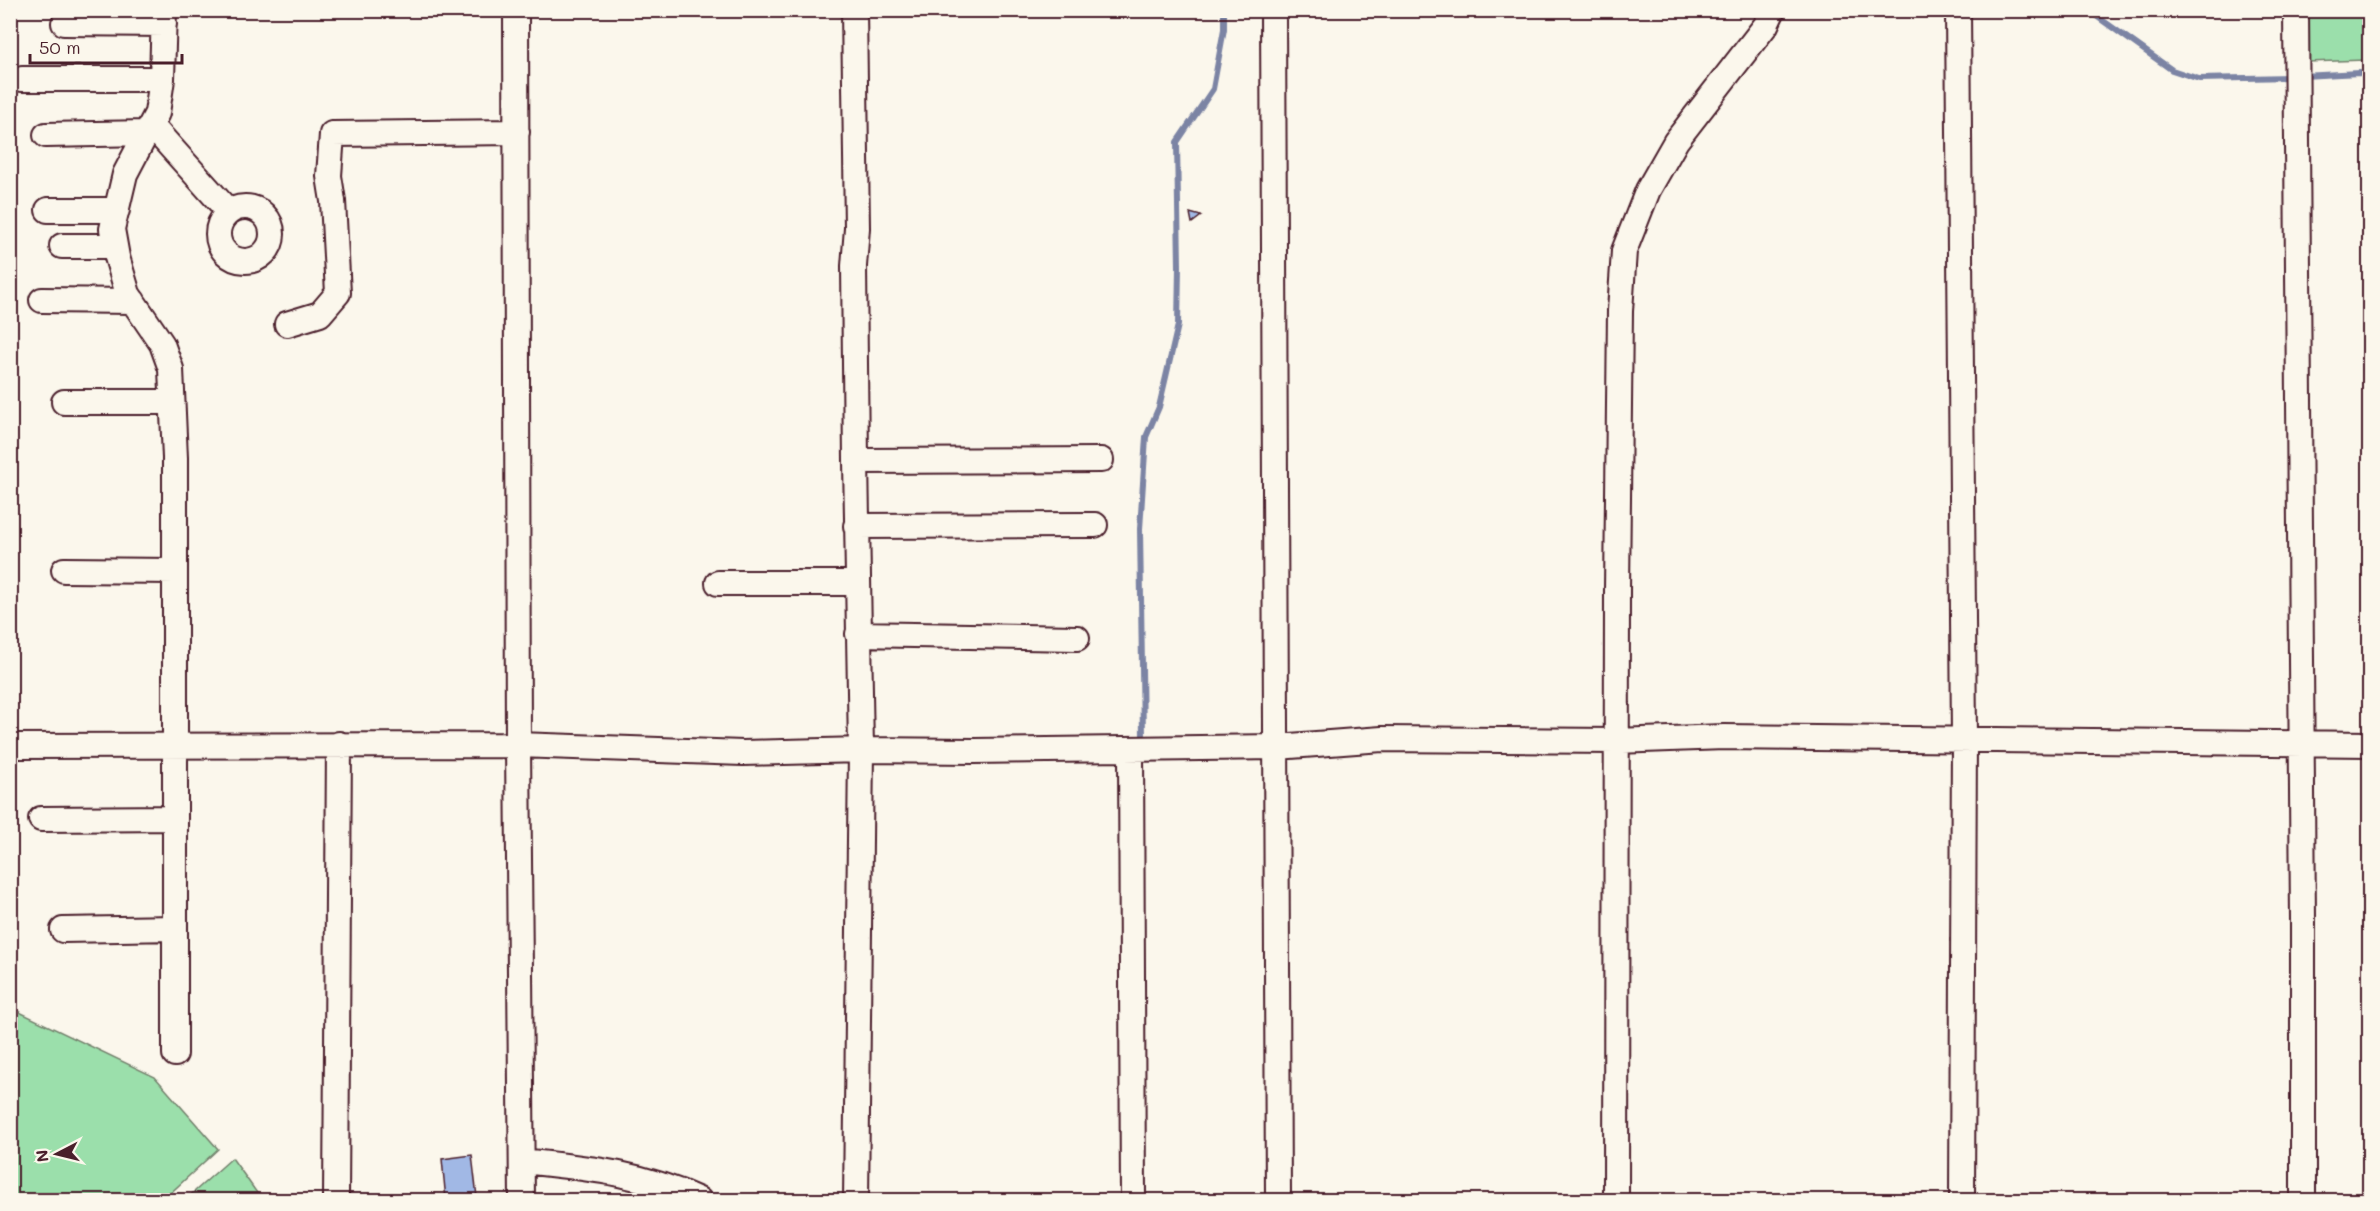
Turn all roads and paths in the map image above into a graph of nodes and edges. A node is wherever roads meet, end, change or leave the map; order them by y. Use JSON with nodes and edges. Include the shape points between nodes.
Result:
{"nodes":[{"id":1,"x":516,"y":10,"type":"edge"},
{"id":2,"x":854,"y":10,"type":"edge"},
{"id":3,"x":1273,"y":10,"type":"edge"},
{"id":4,"x":1773,"y":10,"type":"edge"},
{"id":5,"x":1958,"y":10,"type":"edge"},
{"id":6,"x":2296,"y":10,"type":"edge"},
{"id":7,"x":164,"y":17,"type":"edge"},
{"id":8,"x":64,"y":22,"type":"dead end"},
{"id":9,"x":22,"y":79,"type":"dead end"},
{"id":10,"x":162,"y":79,"type":"junction"},
{"id":11,"x":149,"y":129,"type":"junction"},
{"id":12,"x":516,"y":132,"type":"junction"},
{"id":13,"x":46,"y":135,"type":"dead end"},
{"id":14,"x":48,"y":210,"type":"dead end"},
{"id":15,"x":117,"y":210,"type":"junction"},
{"id":16,"x":229,"y":212,"type":"dead end"},
{"id":17,"x":63,"y":246,"type":"dead end"},
{"id":18,"x":115,"y":246,"type":"junction"},
{"id":19,"x":42,"y":300,"type":"dead end"},
{"id":20,"x":133,"y":301,"type":"junction"},
{"id":21,"x":287,"y":324,"type":"dead end"},
{"id":22,"x":64,"y":402,"type":"dead end"},
{"id":23,"x":172,"y":402,"type":"junction"},
{"id":24,"x":1101,"y":460,"type":"dead end"},
{"id":25,"x":856,"y":461,"type":"junction"},
{"id":26,"x":1095,"y":525,"type":"dead end"},
{"id":27,"x":856,"y":526,"type":"junction"},
{"id":28,"x":64,"y":570,"type":"dead end"},
{"id":29,"x":175,"y":571,"type":"junction"},
{"id":30,"x":718,"y":583,"type":"dead end"},
{"id":31,"x":857,"y":583,"type":"junction"},
{"id":32,"x":858,"y":634,"type":"junction"},
{"id":33,"x":1077,"y":638,"type":"dead end"},
{"id":34,"x":1964,"y":738,"type":"junction"},
{"id":35,"x":1616,"y":741,"type":"junction"},
{"id":36,"x":175,"y":744,"type":"junction"},
{"id":37,"x":339,"y":744,"type":"junction"},
{"id":38,"x":2370,"y":744,"type":"edge"},
{"id":39,"x":518,"y":745,"type":"junction"},
{"id":40,"x":2301,"y":745,"type":"junction"},
{"id":41,"x":10,"y":746,"type":"edge"},
{"id":42,"x":1277,"y":747,"type":"junction"},
{"id":43,"x":1131,"y":749,"type":"junction"},
{"id":44,"x":861,"y":750,"type":"junction"},
{"id":45,"x":175,"y":818,"type":"junction"},
{"id":46,"x":41,"y":819,"type":"dead end"},
{"id":47,"x":175,"y":928,"type":"junction"},
{"id":48,"x":63,"y":930,"type":"dead end"},
{"id":49,"x":175,"y":1054,"type":"dead end"},
{"id":50,"x":522,"y":1161,"type":"junction"},
{"id":51,"x":336,"y":1200,"type":"edge"},
{"id":52,"x":522,"y":1200,"type":"edge"},
{"id":53,"x":699,"y":1200,"type":"edge"},
{"id":54,"x":856,"y":1200,"type":"edge"},
{"id":55,"x":1133,"y":1200,"type":"edge"},
{"id":56,"x":1278,"y":1200,"type":"edge"},
{"id":57,"x":1616,"y":1200,"type":"edge"},
{"id":58,"x":1962,"y":1200,"type":"edge"},
{"id":59,"x":2303,"y":1200,"type":"edge"}],
"edges":[{"from":1,"to":12,"type":"street"},
{"from":2,"to":25,"type":"street"},
{"from":3,"to":42,"type":"street"},
{"from":4,"to":35,"type":"street","via":[[1766,25],[1676,141],[1648,190],[1624,252],[1620,311]]},
{"from":5,"to":34,"type":"street"},
{"from":6,"to":40,"type":"street"},
{"from":7,"to":8,"type":"street"},
{"from":7,"to":10,"type":"street"},
{"from":9,"to":10,"type":"street"},
{"from":10,"to":11,"type":"street","via":[[157,113]]},
{"from":11,"to":13,"type":"street"},
{"from":11,"to":15,"type":"street","via":[[125,174]]},
{"from":11,"to":16,"type":"street"},
{"from":12,"to":21,"type":"street","via":[[332,134],[328,176],[335,220],[338,293],[320,314]]},
{"from":12,"to":39,"type":"street"},
{"from":14,"to":15,"type":"street"},
{"from":15,"to":18,"type":"street","via":[[112,229]]},
{"from":17,"to":18,"type":"street"},
{"from":18,"to":20,"type":"street"},
{"from":19,"to":20,"type":"street"},
{"from":20,"to":23,"type":"street","via":[[162,344],[171,369]]},
{"from":22,"to":23,"type":"street"},
{"from":23,"to":29,"type":"street"},
{"from":24,"to":25,"type":"street"},
{"from":25,"to":27,"type":"street"},
{"from":26,"to":27,"type":"street"},
{"from":27,"to":31,"type":"street"},
{"from":28,"to":29,"type":"street"},
{"from":29,"to":36,"type":"street"},
{"from":30,"to":31,"type":"street"},
{"from":31,"to":32,"type":"street"},
{"from":32,"to":33,"type":"street"},
{"from":32,"to":44,"type":"street"},
{"from":34,"to":35,"type":"street"},
{"from":34,"to":40,"type":"street"},
{"from":34,"to":58,"type":"street"},
{"from":35,"to":42,"type":"street","via":[[1382,740]]},
{"from":35,"to":57,"type":"street"},
{"from":36,"to":37,"type":"street"},
{"from":36,"to":41,"type":"street"},
{"from":36,"to":45,"type":"street"},
{"from":37,"to":39,"type":"street"},
{"from":37,"to":51,"type":"street"},
{"from":38,"to":40,"type":"street"},
{"from":39,"to":44,"type":"street","via":[[743,753]]},
{"from":39,"to":50,"type":"street"},
{"from":40,"to":59,"type":"street"},
{"from":42,"to":43,"type":"street"},
{"from":42,"to":56,"type":"street"},
{"from":43,"to":44,"type":"street"},
{"from":43,"to":55,"type":"street"},
{"from":44,"to":54,"type":"street"},
{"from":45,"to":46,"type":"street"},
{"from":45,"to":47,"type":"street"},
{"from":47,"to":48,"type":"street"},
{"from":47,"to":49,"type":"street"},
{"from":50,"to":52,"type":"street"},
{"from":50,"to":53,"type":"street","via":[[610,1170],[655,1182]]}]}
